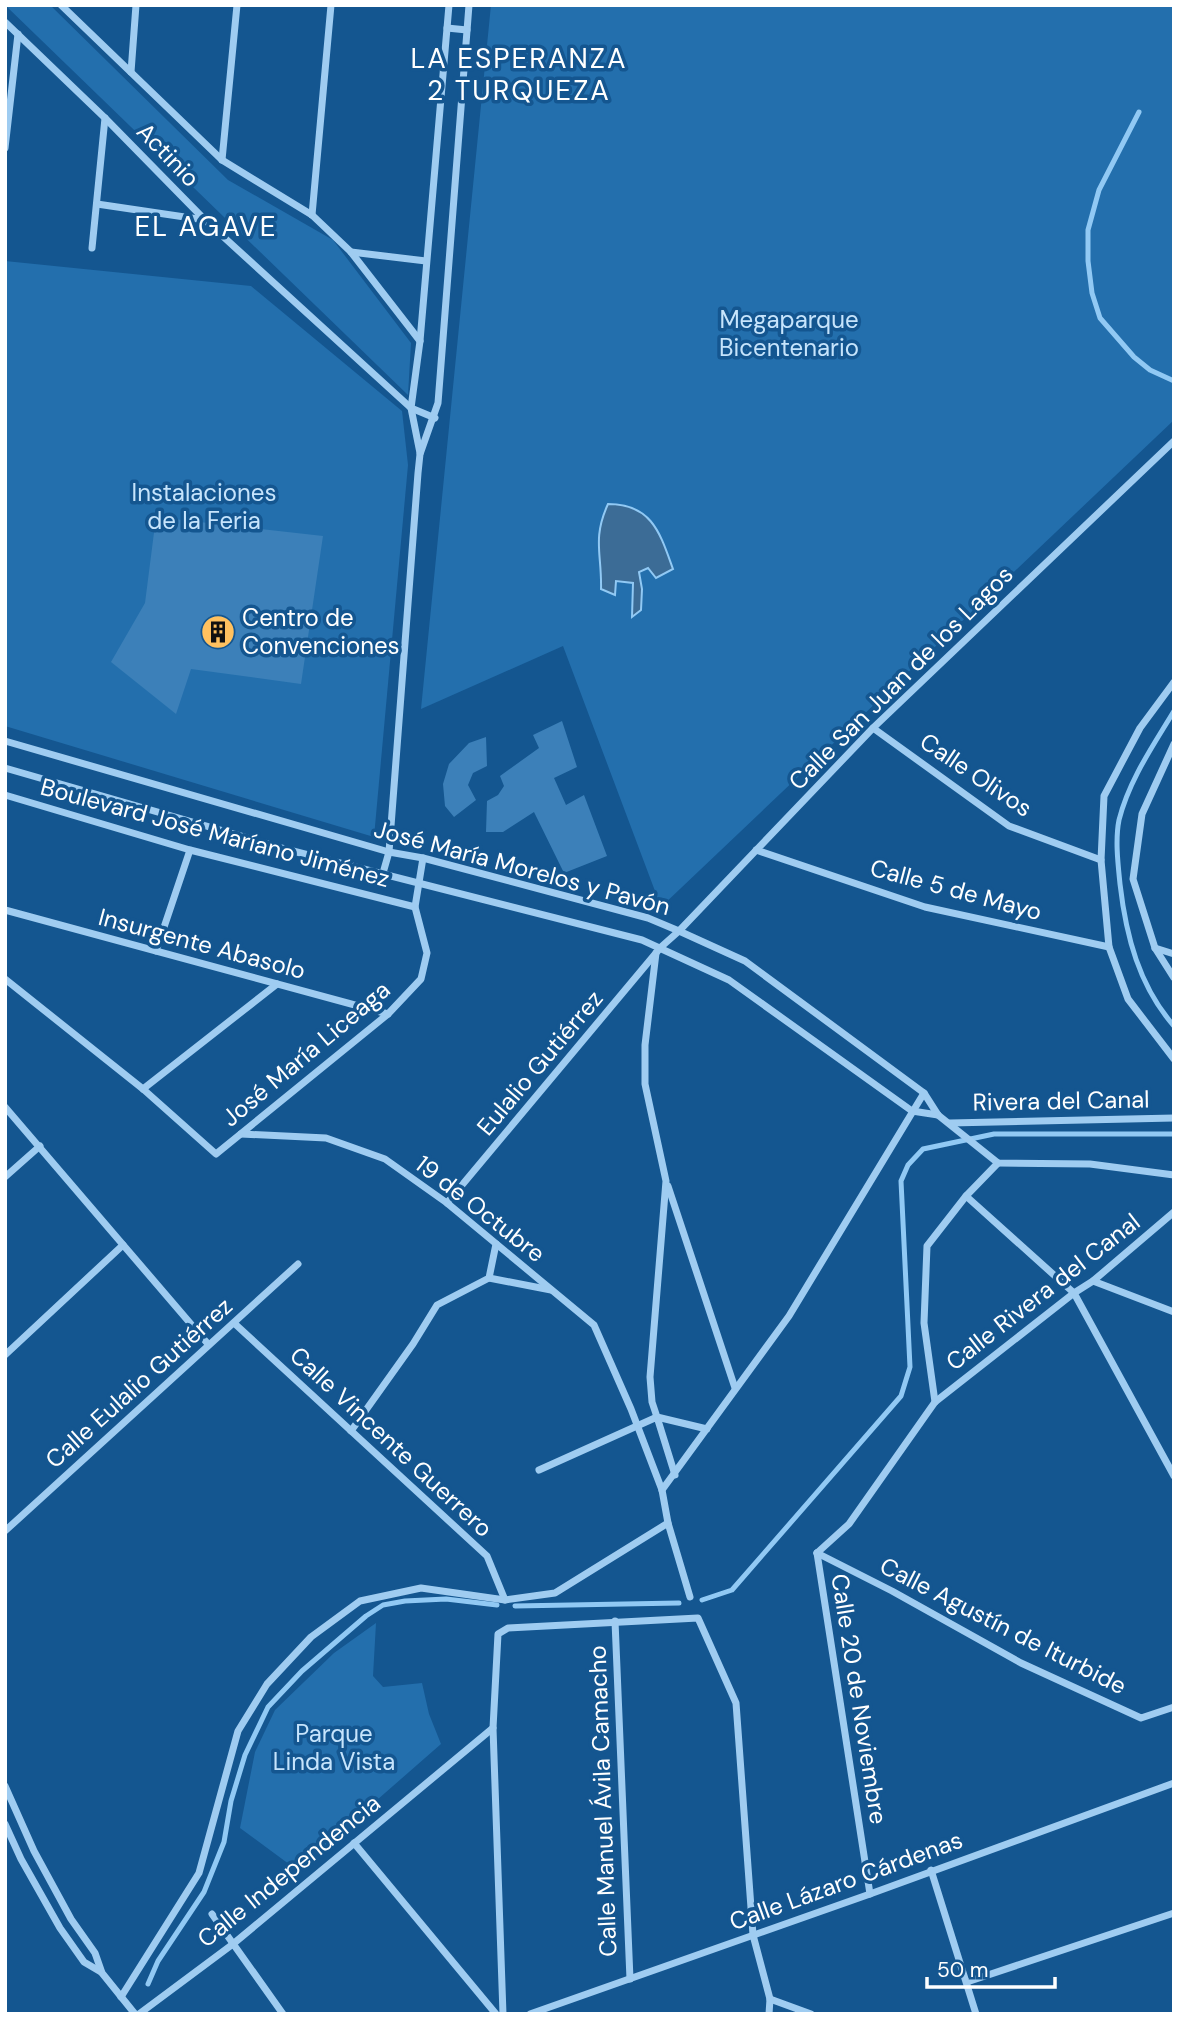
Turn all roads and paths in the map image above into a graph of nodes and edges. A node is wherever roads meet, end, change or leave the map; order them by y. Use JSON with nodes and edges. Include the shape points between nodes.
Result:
{"nodes":[{"id":1,"x":61,"y":5,"type":"edge"},
{"id":2,"x":136,"y":5,"type":"edge"},
{"id":3,"x":237,"y":5,"type":"edge"},
{"id":4,"x":331,"y":5,"type":"edge"},
{"id":5,"x":449,"y":5,"type":"edge"},
{"id":6,"x":469,"y":5,"type":"edge"},
{"id":7,"x":5,"y":22,"type":"edge"},
{"id":8,"x":447,"y":28,"type":"junction"},
{"id":9,"x":467,"y":30,"type":"junction"},
{"id":10,"x":18,"y":34,"type":"junction"},
{"id":11,"x":131,"y":72,"type":"junction"},
{"id":12,"x":105,"y":118,"type":"junction"},
{"id":13,"x":5,"y":148,"type":"edge"},
{"id":14,"x":222,"y":160,"type":"junction"},
{"id":15,"x":97,"y":204,"type":"junction"},
{"id":16,"x":312,"y":215,"type":"junction"},
{"id":17,"x":205,"y":220,"type":"junction"},
{"id":18,"x":92,"y":248,"type":"dead end"},
{"id":19,"x":351,"y":251,"type":"junction"},
{"id":20,"x":426,"y":261,"type":"junction"},
{"id":21,"x":420,"y":341,"type":"junction"},
{"id":22,"x":411,"y":408,"type":"junction"},
{"id":23,"x":435,"y":418,"type":"junction"},
{"id":24,"x":1174,"y":441,"type":"edge"},
{"id":25,"x":420,"y":454,"type":"junction"},
{"id":26,"x":1174,"y":682,"type":"edge"},
{"id":27,"x":873,"y":728,"type":"junction"},
{"id":28,"x":5,"y":741,"type":"edge"},
{"id":29,"x":1174,"y":744,"type":"edge"},
{"id":30,"x":5,"y":768,"type":"edge"},
{"id":31,"x":5,"y":795,"type":"edge"},
{"id":32,"x":190,"y":850,"type":"junction"},
{"id":33,"x":756,"y":850,"type":"junction"},
{"id":34,"x":388,"y":852,"type":"junction"},
{"id":35,"x":423,"y":858,"type":"junction"},
{"id":36,"x":1101,"y":860,"type":"junction"},
{"id":37,"x":383,"y":873,"type":"junction"},
{"id":38,"x":418,"y":883,"type":"junction"},
{"id":39,"x":415,"y":907,"type":"junction"},
{"id":40,"x":5,"y":910,"type":"edge"},
{"id":41,"x":680,"y":931,"type":"junction"},
{"id":42,"x":1109,"y":947,"type":"junction"},
{"id":43,"x":1156,"y":948,"type":"junction"},
{"id":44,"x":659,"y":950,"type":"junction"},
{"id":45,"x":156,"y":951,"type":"junction"},
{"id":46,"x":1174,"y":954,"type":"edge"},
{"id":47,"x":1174,"y":978,"type":"edge"},
{"id":48,"x":5,"y":979,"type":"edge"},
{"id":49,"x":277,"y":984,"type":"junction"},
{"id":50,"x":388,"y":1014,"type":"junction"},
{"id":51,"x":1174,"y":1059,"type":"edge"},
{"id":52,"x":143,"y":1089,"type":"junction"},
{"id":53,"x":924,"y":1093,"type":"junction"},
{"id":54,"x":5,"y":1107,"type":"edge"},
{"id":55,"x":912,"y":1111,"type":"junction"},
{"id":56,"x":938,"y":1115,"type":"junction"},
{"id":57,"x":1174,"y":1118,"type":"edge"},
{"id":58,"x":951,"y":1124,"type":"junction"},
{"id":59,"x":241,"y":1134,"type":"junction"},
{"id":60,"x":40,"y":1146,"type":"junction"},
{"id":61,"x":998,"y":1163,"type":"junction"},
{"id":62,"x":1174,"y":1175,"type":"edge"},
{"id":63,"x":5,"y":1177,"type":"edge"},
{"id":64,"x":666,"y":1181,"type":"junction"},
{"id":65,"x":966,"y":1196,"type":"junction"},
{"id":66,"x":447,"y":1203,"type":"junction"},
{"id":67,"x":1174,"y":1212,"type":"edge"},
{"id":68,"x":496,"y":1244,"type":"junction"},
{"id":69,"x":123,"y":1245,"type":"junction"},
{"id":70,"x":298,"y":1264,"type":"dead end"},
{"id":71,"x":489,"y":1278,"type":"junction"},
{"id":72,"x":1093,"y":1281,"type":"junction"},
{"id":73,"x":552,"y":1290,"type":"junction"},
{"id":74,"x":1074,"y":1293,"type":"junction"},
{"id":75,"x":1174,"y":1312,"type":"edge"},
{"id":76,"x":234,"y":1323,"type":"junction"},
{"id":77,"x":208,"y":1344,"type":"junction"},
{"id":78,"x":5,"y":1355,"type":"edge"},
{"id":79,"x":735,"y":1388,"type":"junction"},
{"id":80,"x":935,"y":1402,"type":"junction"},
{"id":81,"x":657,"y":1418,"type":"junction"},
{"id":82,"x":637,"y":1425,"type":"junction"},
{"id":83,"x":707,"y":1429,"type":"junction"},
{"id":84,"x":351,"y":1431,"type":"junction"},
{"id":85,"x":1174,"y":1455,"type":"edge"},
{"id":86,"x":1169,"y":1467,"type":"junction"},
{"id":87,"x":539,"y":1470,"type":"dead end"},
{"id":88,"x":675,"y":1475,"type":"junction"},
{"id":89,"x":1174,"y":1476,"type":"edge"},
{"id":90,"x":662,"y":1490,"type":"junction"},
{"id":91,"x":668,"y":1523,"type":"junction"},
{"id":92,"x":5,"y":1531,"type":"edge"},
{"id":93,"x":817,"y":1553,"type":"junction"},
{"id":94,"x":690,"y":1597,"type":"dead end"},
{"id":95,"x":505,"y":1600,"type":"junction"},
{"id":96,"x":615,"y":1621,"type":"junction"},
{"id":97,"x":1174,"y":1707,"type":"edge"},
{"id":98,"x":494,"y":1728,"type":"junction"},
{"id":99,"x":1174,"y":1783,"type":"edge"},
{"id":100,"x":5,"y":1786,"type":"edge"},
{"id":101,"x":5,"y":1824,"type":"edge"},
{"id":102,"x":354,"y":1843,"type":"junction"},
{"id":103,"x":931,"y":1870,"type":"junction"},
{"id":104,"x":870,"y":1894,"type":"junction"},
{"id":105,"x":1174,"y":1913,"type":"edge"},
{"id":106,"x":212,"y":1914,"type":"dead end"},
{"id":107,"x":753,"y":1935,"type":"junction"},
{"id":108,"x":233,"y":1944,"type":"junction"},
{"id":109,"x":102,"y":1973,"type":"junction"},
{"id":110,"x":630,"y":1979,"type":"junction"},
{"id":111,"x":967,"y":1982,"type":"junction"},
{"id":112,"x":121,"y":1997,"type":"junction"},
{"id":113,"x":770,"y":1999,"type":"junction"},
{"id":114,"x":137,"y":2014,"type":"edge"},
{"id":115,"x":283,"y":2014,"type":"edge"},
{"id":116,"x":496,"y":2014,"type":"edge"},
{"id":117,"x":503,"y":2014,"type":"edge"},
{"id":118,"x":530,"y":2014,"type":"edge"},
{"id":119,"x":769,"y":2014,"type":"edge"},
{"id":120,"x":811,"y":2014,"type":"edge"},
{"id":121,"x":976,"y":2014,"type":"edge"}],
"edges":[{"from":1,"to":11,"type":"street"},
{"from":2,"to":11,"type":"street"},
{"from":3,"to":14,"type":"street"},
{"from":4,"to":16,"type":"street"},
{"from":5,"to":8,"type":"street"},
{"from":6,"to":9,"type":"street"},
{"from":7,"to":10,"type":"street","name":"Actinio"},
{"from":8,"to":9,"type":"street"},
{"from":8,"to":20,"type":"street"},
{"from":9,"to":23,"type":"street"},
{"from":10,"to":12,"type":"street","name":"Actinio"},
{"from":10,"to":13,"type":"street"},
{"from":11,"to":14,"type":"street"},
{"from":12,"to":15,"type":"street"},
{"from":12,"to":17,"type":"street","name":"Actinio"},
{"from":14,"to":16,"type":"street"},
{"from":15,"to":17,"type":"street"},
{"from":15,"to":18,"type":"street"},
{"from":16,"to":19,"type":"street"},
{"from":17,"to":22,"type":"street","name":"Actinio"},
{"from":19,"to":20,"type":"street"},
{"from":19,"to":21,"type":"street"},
{"from":20,"to":21,"type":"street"},
{"from":21,"to":22,"type":"street"},
{"from":22,"to":23,"type":"street","name":"Actinio"},
{"from":22,"to":25,"type":"street"},
{"from":23,"to":25,"type":"street"},
{"from":24,"to":27,"type":"street","name":"Calle San Juan de los Lagos"},
{"from":25,"to":34,"type":"street"},
{"from":26,"to":36,"type":"street","via":[[1140,728],[1104,796]]},
{"from":27,"to":33,"type":"street","name":"Calle San Juan de los Lagos"},
{"from":27,"to":36,"type":"street","name":"Calle Olivos","via":[[1009,826]]},
{"from":28,"to":34,"type":"street","name":"José María Morelos y Pavón"},
{"from":29,"to":43,"type":"street","via":[[1142,814],[1133,878]]},
{"from":30,"to":37,"type":"street","name":"José María Morelos y Pavón"},
{"from":31,"to":32,"type":"street","name":"Boulevard José Maríano Jiménez"},
{"from":32,"to":39,"type":"street","name":"Boulevard José Maríano Jiménez"},
{"from":32,"to":45,"type":"street"},
{"from":33,"to":41,"type":"street","name":"Calle San Juan de los Lagos"},
{"from":33,"to":42,"type":"street","name":"Calle 5 de Mayo","via":[[925,907]]},
{"from":34,"to":35,"type":"street","name":"José María Morelos y Pavón"},
{"from":34,"to":37,"type":"street"},
{"from":35,"to":38,"type":"street","name":"José María Liceaga"},
{"from":35,"to":41,"type":"street","name":"José María Morelos y Pavón","via":[[648,918]]},
{"from":36,"to":42,"type":"street"},
{"from":37,"to":38,"type":"street","name":"José María Morelos y Pavón"},
{"from":38,"to":39,"type":"street","name":"José María Liceaga"},
{"from":38,"to":44,"type":"street","name":"José María Morelos y Pavón","via":[[642,940]]},
{"from":39,"to":50,"type":"street","name":"José María Liceaga","via":[[428,953],[421,979]]},
{"from":40,"to":45,"type":"street","name":"Insurgente Abasolo"},
{"from":41,"to":44,"type":"street","name":"Calle San Juan de los Lagos"},
{"from":41,"to":53,"type":"street","name":"José María Morelos y Pavón","via":[[744,961]]},
{"from":42,"to":51,"type":"street","via":[[1128,999]]},
{"from":43,"to":46,"type":"street"},
{"from":43,"to":47,"type":"street"},
{"from":44,"to":55,"type":"street","name":"José María Morelos y Pavón","via":[[729,980]]},
{"from":44,"to":64,"type":"street","via":[[645,1045],[645,1084]]},
{"from":44,"to":66,"type":"street","name":"Eulalio Gutiérrez"},
{"from":45,"to":49,"type":"street","name":"Insurgente Abasolo"},
{"from":48,"to":52,"type":"street"},
{"from":49,"to":50,"type":"street","name":"Insurgente Abasolo"},
{"from":49,"to":52,"type":"street"},
{"from":50,"to":59,"type":"street","name":"José María Liceaga"},
{"from":52,"to":59,"type":"street","name":"José María Liceaga","via":[[216,1154]]},
{"from":53,"to":55,"type":"street"},
{"from":53,"to":56,"type":"street","name":"José María Morelos y Pavón"},
{"from":54,"to":60,"type":"street"},
{"from":55,"to":56,"type":"street","name":"José María Morelos y Pavón"},
{"from":55,"to":79,"type":"street","via":[[789,1316]]},
{"from":56,"to":58,"type":"street"},
{"from":57,"to":58,"type":"street","name":"Rivera del Canal"},
{"from":58,"to":61,"type":"street"},
{"from":59,"to":66,"type":"street","name":"19 de Octubre","via":[[326,1138],[385,1159]]},
{"from":60,"to":63,"type":"street"},
{"from":60,"to":69,"type":"street"},
{"from":61,"to":62,"type":"street","via":[[1090,1164]]},
{"from":61,"to":65,"type":"street","name":"Calle Rivera del Canal"},
{"from":64,"to":79,"type":"street"},
{"from":64,"to":81,"type":"street","via":[[650,1377]]},
{"from":65,"to":74,"type":"street"},
{"from":65,"to":80,"type":"street","name":"Calle Rivera del Canal","via":[[927,1246],[924,1323]]},
{"from":66,"to":68,"type":"street","name":"19 de Octubre"},
{"from":67,"to":72,"type":"street","name":"Calle Rivera del Canal"},
{"from":68,"to":71,"type":"street"},
{"from":68,"to":73,"type":"street","name":"19 de Octubre"},
{"from":69,"to":77,"type":"street"},
{"from":69,"to":78,"type":"street"},
{"from":70,"to":76,"type":"street","name":"Calle Eulalio Gutiérrez"},
{"from":71,"to":73,"type":"street"},
{"from":71,"to":84,"type":"street","via":[[437,1305]]},
{"from":72,"to":74,"type":"street","name":"Calle Rivera del Canal"},
{"from":72,"to":75,"type":"street"},
{"from":73,"to":82,"type":"street","name":"19 de Octubre","via":[[594,1325]]},
{"from":74,"to":80,"type":"street","name":"Calle Rivera del Canal"},
{"from":74,"to":86,"type":"street"},
{"from":76,"to":77,"type":"street","name":"Calle Eulalio Gutiérrez"},
{"from":76,"to":84,"type":"street","name":"Calle Vincente Guerrero"},
{"from":77,"to":92,"type":"street","name":"Calle Eulalio Gutiérrez"},
{"from":79,"to":83,"type":"street"},
{"from":80,"to":93,"type":"street","name":"Calle Rivera del Canal","via":[[849,1524]]},
{"from":81,"to":82,"type":"street"},
{"from":81,"to":83,"type":"street"},
{"from":81,"to":88,"type":"street"},
{"from":82,"to":87,"type":"street"},
{"from":82,"to":90,"type":"street","name":"19 de Octubre"},
{"from":83,"to":88,"type":"street"},
{"from":84,"to":95,"type":"street","name":"Calle Vincente Guerrero","via":[[487,1556]]},
{"from":85,"to":86,"type":"street"},
{"from":86,"to":89,"type":"street"},
{"from":88,"to":90,"type":"street"},
{"from":90,"to":91,"type":"street","name":"19 de Octubre"},
{"from":91,"to":94,"type":"street","name":"19 de Octubre"},
{"from":91,"to":95,"type":"street","via":[[555,1593]]},
{"from":93,"to":97,"type":"street","name":"Calle Agustín de Iturbide","via":[[1021,1663],[1141,1718]]},
{"from":93,"to":104,"type":"street","name":"Calle 20 de Noviembre"},
{"from":95,"to":112,"type":"street","via":[[421,1588],[360,1601],[311,1637],[267,1684],[238,1731],[199,1873]]},
{"from":96,"to":98,"type":"street","via":[[508,1628],[498,1634]]},
{"from":96,"to":107,"type":"street","via":[[698,1618],[736,1703]]},
{"from":96,"to":110,"type":"street","name":"Calle Manuel Ávila Camacho"},
{"from":98,"to":102,"type":"street","name":"Calle Independencia"},
{"from":98,"to":117,"type":"street"},
{"from":99,"to":103,"type":"street","name":"Calle Lázaro Cárdenas"},
{"from":100,"to":109,"type":"street","via":[[34,1851],[95,1953]]},
{"from":101,"to":109,"type":"street","via":[[60,1928],[84,1962]]},
{"from":102,"to":108,"type":"street","name":"Calle Independencia"},
{"from":102,"to":116,"type":"street"},
{"from":103,"to":104,"type":"street","name":"Calle Lázaro Cárdenas"},
{"from":103,"to":111,"type":"street"},
{"from":104,"to":107,"type":"street","name":"Calle Lázaro Cárdenas"},
{"from":105,"to":111,"type":"street"},
{"from":106,"to":108,"type":"street"},
{"from":107,"to":110,"type":"street","name":"Calle Lázaro Cárdenas"},
{"from":107,"to":113,"type":"street"},
{"from":108,"to":114,"type":"street","name":"Calle Independencia"},
{"from":108,"to":115,"type":"street"},
{"from":109,"to":112,"type":"street"},
{"from":110,"to":118,"type":"street","name":"Calle Lázaro Cárdenas"},
{"from":111,"to":121,"type":"street"},
{"from":112,"to":114,"type":"street"},
{"from":113,"to":119,"type":"street"},
{"from":113,"to":120,"type":"street"}]}
